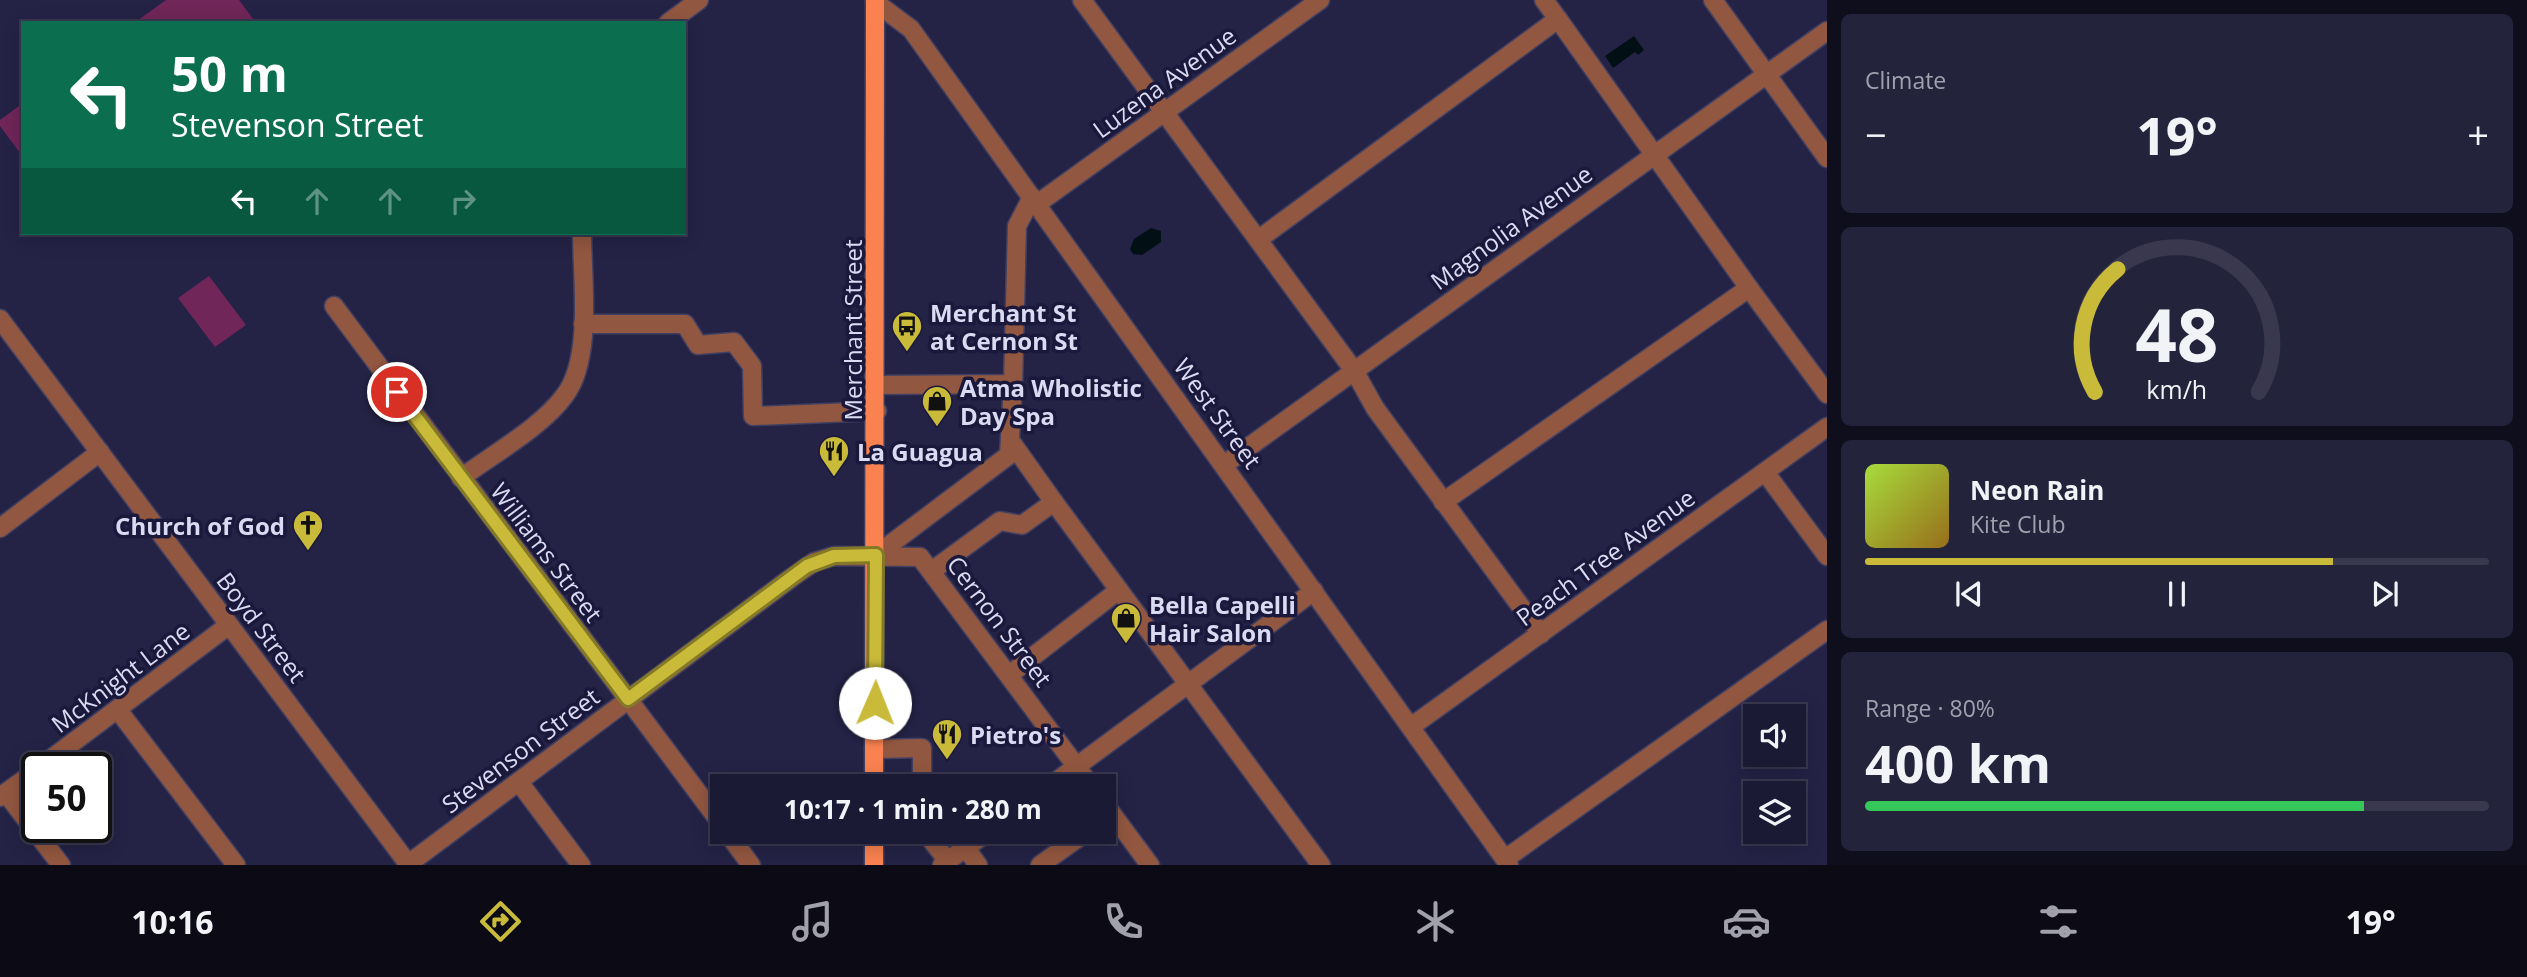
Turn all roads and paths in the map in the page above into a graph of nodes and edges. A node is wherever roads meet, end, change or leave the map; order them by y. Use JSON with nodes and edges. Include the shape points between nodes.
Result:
{"nodes":[{"id":1,"x":1082,"y":0,"type":"edge"},
{"id":2,"x":1320,"y":0,"type":"edge"},
{"id":3,"x":1544,"y":0,"type":"edge"},
{"id":4,"x":1713,"y":0,"type":"edge"},
{"id":5,"x":875,"y":1,"type":"edge"},
{"id":6,"x":687,"y":4,"type":"edge"},
{"id":7,"x":1558,"y":19,"type":"junction"},
{"id":8,"x":670,"y":21,"type":"edge"},
{"id":9,"x":1827,"y":31,"type":"edge"},
{"id":10,"x":1766,"y":75,"type":"junction"},
{"id":11,"x":1165,"y":112,"type":"junction"},
{"id":12,"x":1654,"y":154,"type":"junction"},
{"id":13,"x":1827,"y":158,"type":"edge"},
{"id":14,"x":1034,"y":200,"type":"junction"},
{"id":15,"x":582,"y":235,"type":"edge"},
{"id":16,"x":1259,"y":239,"type":"junction"},
{"id":17,"x":1749,"y":288,"type":"junction"},
{"id":18,"x":334,"y":306,"type":"dead end"},
{"id":19,"x":0,"y":319,"type":"edge"},
{"id":20,"x":583,"y":324,"type":"junction"},
{"id":21,"x":1355,"y":372,"type":"junction"},
{"id":22,"x":1013,"y":384,"type":"junction"},
{"id":23,"x":877,"y":385,"type":"junction"},
{"id":24,"x":1827,"y":394,"type":"edge"},
{"id":25,"x":877,"y":411,"type":"junction"},
{"id":26,"x":1827,"y":427,"type":"edge"},
{"id":27,"x":1012,"y":443,"type":"junction"},
{"id":28,"x":100,"y":452,"type":"junction"},
{"id":29,"x":1224,"y":464,"type":"junction"},
{"id":30,"x":1765,"y":472,"type":"junction"},
{"id":31,"x":461,"y":478,"type":"junction"},
{"id":32,"x":1054,"y":502,"type":"junction"},
{"id":33,"x":1443,"y":502,"type":"junction"},
{"id":34,"x":0,"y":528,"type":"edge"},
{"id":35,"x":876,"y":555,"type":"junction"},
{"id":36,"x":1827,"y":556,"type":"edge"},
{"id":37,"x":933,"y":570,"type":"junction"},
{"id":38,"x":1119,"y":590,"type":"junction"},
{"id":39,"x":1314,"y":591,"type":"junction"},
{"id":40,"x":229,"y":625,"type":"junction"},
{"id":41,"x":1827,"y":630,"type":"edge"},
{"id":42,"x":1541,"y":634,"type":"junction"},
{"id":43,"x":1009,"y":674,"type":"junction"},
{"id":44,"x":1189,"y":683,"type":"junction"},
{"id":45,"x":628,"y":699,"type":"junction"},
{"id":46,"x":118,"y":709,"type":"junction"},
{"id":47,"x":1412,"y":726,"type":"junction"},
{"id":48,"x":874,"y":749,"type":"junction"},
{"id":49,"x":61,"y":752,"type":"edge"},
{"id":50,"x":1076,"y":767,"type":"junction"},
{"id":51,"x":874,"y":774,"type":"edge"},
{"id":52,"x":922,"y":774,"type":"edge"},
{"id":53,"x":1066,"y":774,"type":"edge"},
{"id":54,"x":1082,"y":774,"type":"edge"},
{"id":55,"x":21,"y":782,"type":"edge"},
{"id":56,"x":519,"y":782,"type":"junction"},
{"id":57,"x":3,"y":795,"type":"edge"},
{"id":58,"x":710,"y":809,"type":"edge"},
{"id":59,"x":1116,"y":823,"type":"edge"},
{"id":60,"x":736,"y":844,"type":"edge"},
{"id":61,"x":874,"y":844,"type":"edge"},
{"id":62,"x":933,"y":844,"type":"edge"},
{"id":63,"x":971,"y":844,"type":"edge"},
{"id":64,"x":1070,"y":844,"type":"edge"},
{"id":65,"x":966,"y":848,"type":"junction"},
{"id":66,"x":1507,"y":862,"type":"edge"},
{"id":67,"x":945,"y":863,"type":"edge"},
{"id":68,"x":61,"y":865,"type":"edge"},
{"id":69,"x":236,"y":865,"type":"edge"},
{"id":70,"x":408,"y":865,"type":"edge"},
{"id":71,"x":582,"y":865,"type":"edge"},
{"id":72,"x":751,"y":865,"type":"edge"},
{"id":73,"x":874,"y":865,"type":"edge"},
{"id":74,"x":978,"y":865,"type":"edge"},
{"id":75,"x":1040,"y":865,"type":"edge"},
{"id":76,"x":1150,"y":865,"type":"edge"},
{"id":77,"x":1321,"y":865,"type":"edge"}],
"edges":[{"from":1,"to":11,"type":"street"},
{"from":2,"to":11,"type":"street","name":"Luzena Avenue"},
{"from":3,"to":7,"type":"street"},
{"from":4,"to":10,"type":"street"},
{"from":5,"to":14,"type":"street","name":"West Street","via":[[911,29]]},
{"from":5,"to":23,"type":"main road","name":"Merchant Street"},
{"from":6,"to":8,"type":"street"},
{"from":7,"to":12,"type":"street"},
{"from":7,"to":16,"type":"street"},
{"from":9,"to":10,"type":"street","name":"Magnolia Avenue"},
{"from":10,"to":12,"type":"street","name":"Magnolia Avenue"},
{"from":10,"to":13,"type":"street"},
{"from":11,"to":14,"type":"street","name":"Luzena Avenue"},
{"from":11,"to":16,"type":"street"},
{"from":12,"to":17,"type":"street"},
{"from":12,"to":21,"type":"street","name":"Magnolia Avenue"},
{"from":14,"to":22,"type":"street","via":[[1017,226]]},
{"from":14,"to":29,"type":"street","name":"West Street"},
{"from":15,"to":20,"type":"street"},
{"from":16,"to":21,"type":"street"},
{"from":17,"to":24,"type":"street"},
{"from":17,"to":33,"type":"street"},
{"from":18,"to":31,"type":"street","name":"Williams Street"},
{"from":19,"to":28,"type":"street","name":"Boyd Street"},
{"from":20,"to":25,"type":"street","via":[[685,324],[698,345],[734,342],[752,366],[752,416]]},
{"from":20,"to":31,"type":"street","via":[[580,359],[566,394],[551,412]]},
{"from":21,"to":29,"type":"street","name":"Magnolia Avenue"},
{"from":21,"to":33,"type":"street"},
{"from":22,"to":23,"type":"street"},
{"from":22,"to":27,"type":"street"},
{"from":23,"to":25,"type":"main road","name":"Merchant Street"},
{"from":25,"to":35,"type":"main road","name":"Merchant Street"},
{"from":26,"to":30,"type":"street","name":"Peach Tree Avenue"},
{"from":27,"to":32,"type":"street"},
{"from":27,"to":35,"type":"street","via":[[1003,462]]},
{"from":28,"to":34,"type":"street"},
{"from":28,"to":40,"type":"street","name":"Boyd Street"},
{"from":29,"to":39,"type":"street","name":"West Street"},
{"from":30,"to":36,"type":"street"},
{"from":30,"to":42,"type":"street","name":"Peach Tree Avenue"},
{"from":31,"to":45,"type":"street","name":"Williams Street"},
{"from":32,"to":37,"type":"street","via":[[1022,525],[1000,521]]},
{"from":32,"to":38,"type":"street"},
{"from":33,"to":42,"type":"street"},
{"from":35,"to":37,"type":"street","name":"Cernon Street","via":[[920,557]]},
{"from":35,"to":45,"type":"street","name":"Stevenson Street","via":[[834,556],[807,566]]},
{"from":35,"to":48,"type":"main road","name":"Merchant Street"},
{"from":37,"to":43,"type":"street","name":"Cernon Street"},
{"from":38,"to":43,"type":"street"},
{"from":38,"to":44,"type":"street"},
{"from":39,"to":44,"type":"street"},
{"from":39,"to":47,"type":"street","name":"West Street"},
{"from":40,"to":46,"type":"street","name":"McKnight Lane"},
{"from":40,"to":70,"type":"street","name":"Boyd Street"},
{"from":41,"to":66,"type":"street"},
{"from":42,"to":47,"type":"street","name":"Peach Tree Avenue"},
{"from":43,"to":50,"type":"street","name":"Cernon Street"},
{"from":44,"to":50,"type":"street"},
{"from":44,"to":77,"type":"street"},
{"from":45,"to":56,"type":"street","name":"Stevenson Street"},
{"from":45,"to":58,"type":"street","name":"Williams Street"},
{"from":46,"to":49,"type":"street","name":"McKnight Lane"},
{"from":46,"to":69,"type":"street"},
{"from":47,"to":66,"type":"street","name":"West Street"},
{"from":48,"to":51,"type":"main road","name":"Merchant Street"},
{"from":48,"to":52,"type":"street","via":[[922,748]]},
{"from":50,"to":53,"type":"street"},
{"from":50,"to":54,"type":"street","name":"Cernon Street"},
{"from":55,"to":57,"type":"street","name":"McKnight Lane"},
{"from":56,"to":70,"type":"street","name":"Stevenson Street"},
{"from":56,"to":71,"type":"street"},
{"from":57,"to":68,"type":"street"},
{"from":59,"to":76,"type":"street"},
{"from":60,"to":72,"type":"street"},
{"from":61,"to":73,"type":"main road"},
{"from":62,"to":67,"type":"street"},
{"from":63,"to":65,"type":"street"},
{"from":64,"to":75,"type":"street"},
{"from":65,"to":67,"type":"street"},
{"from":65,"to":74,"type":"street"}]}
